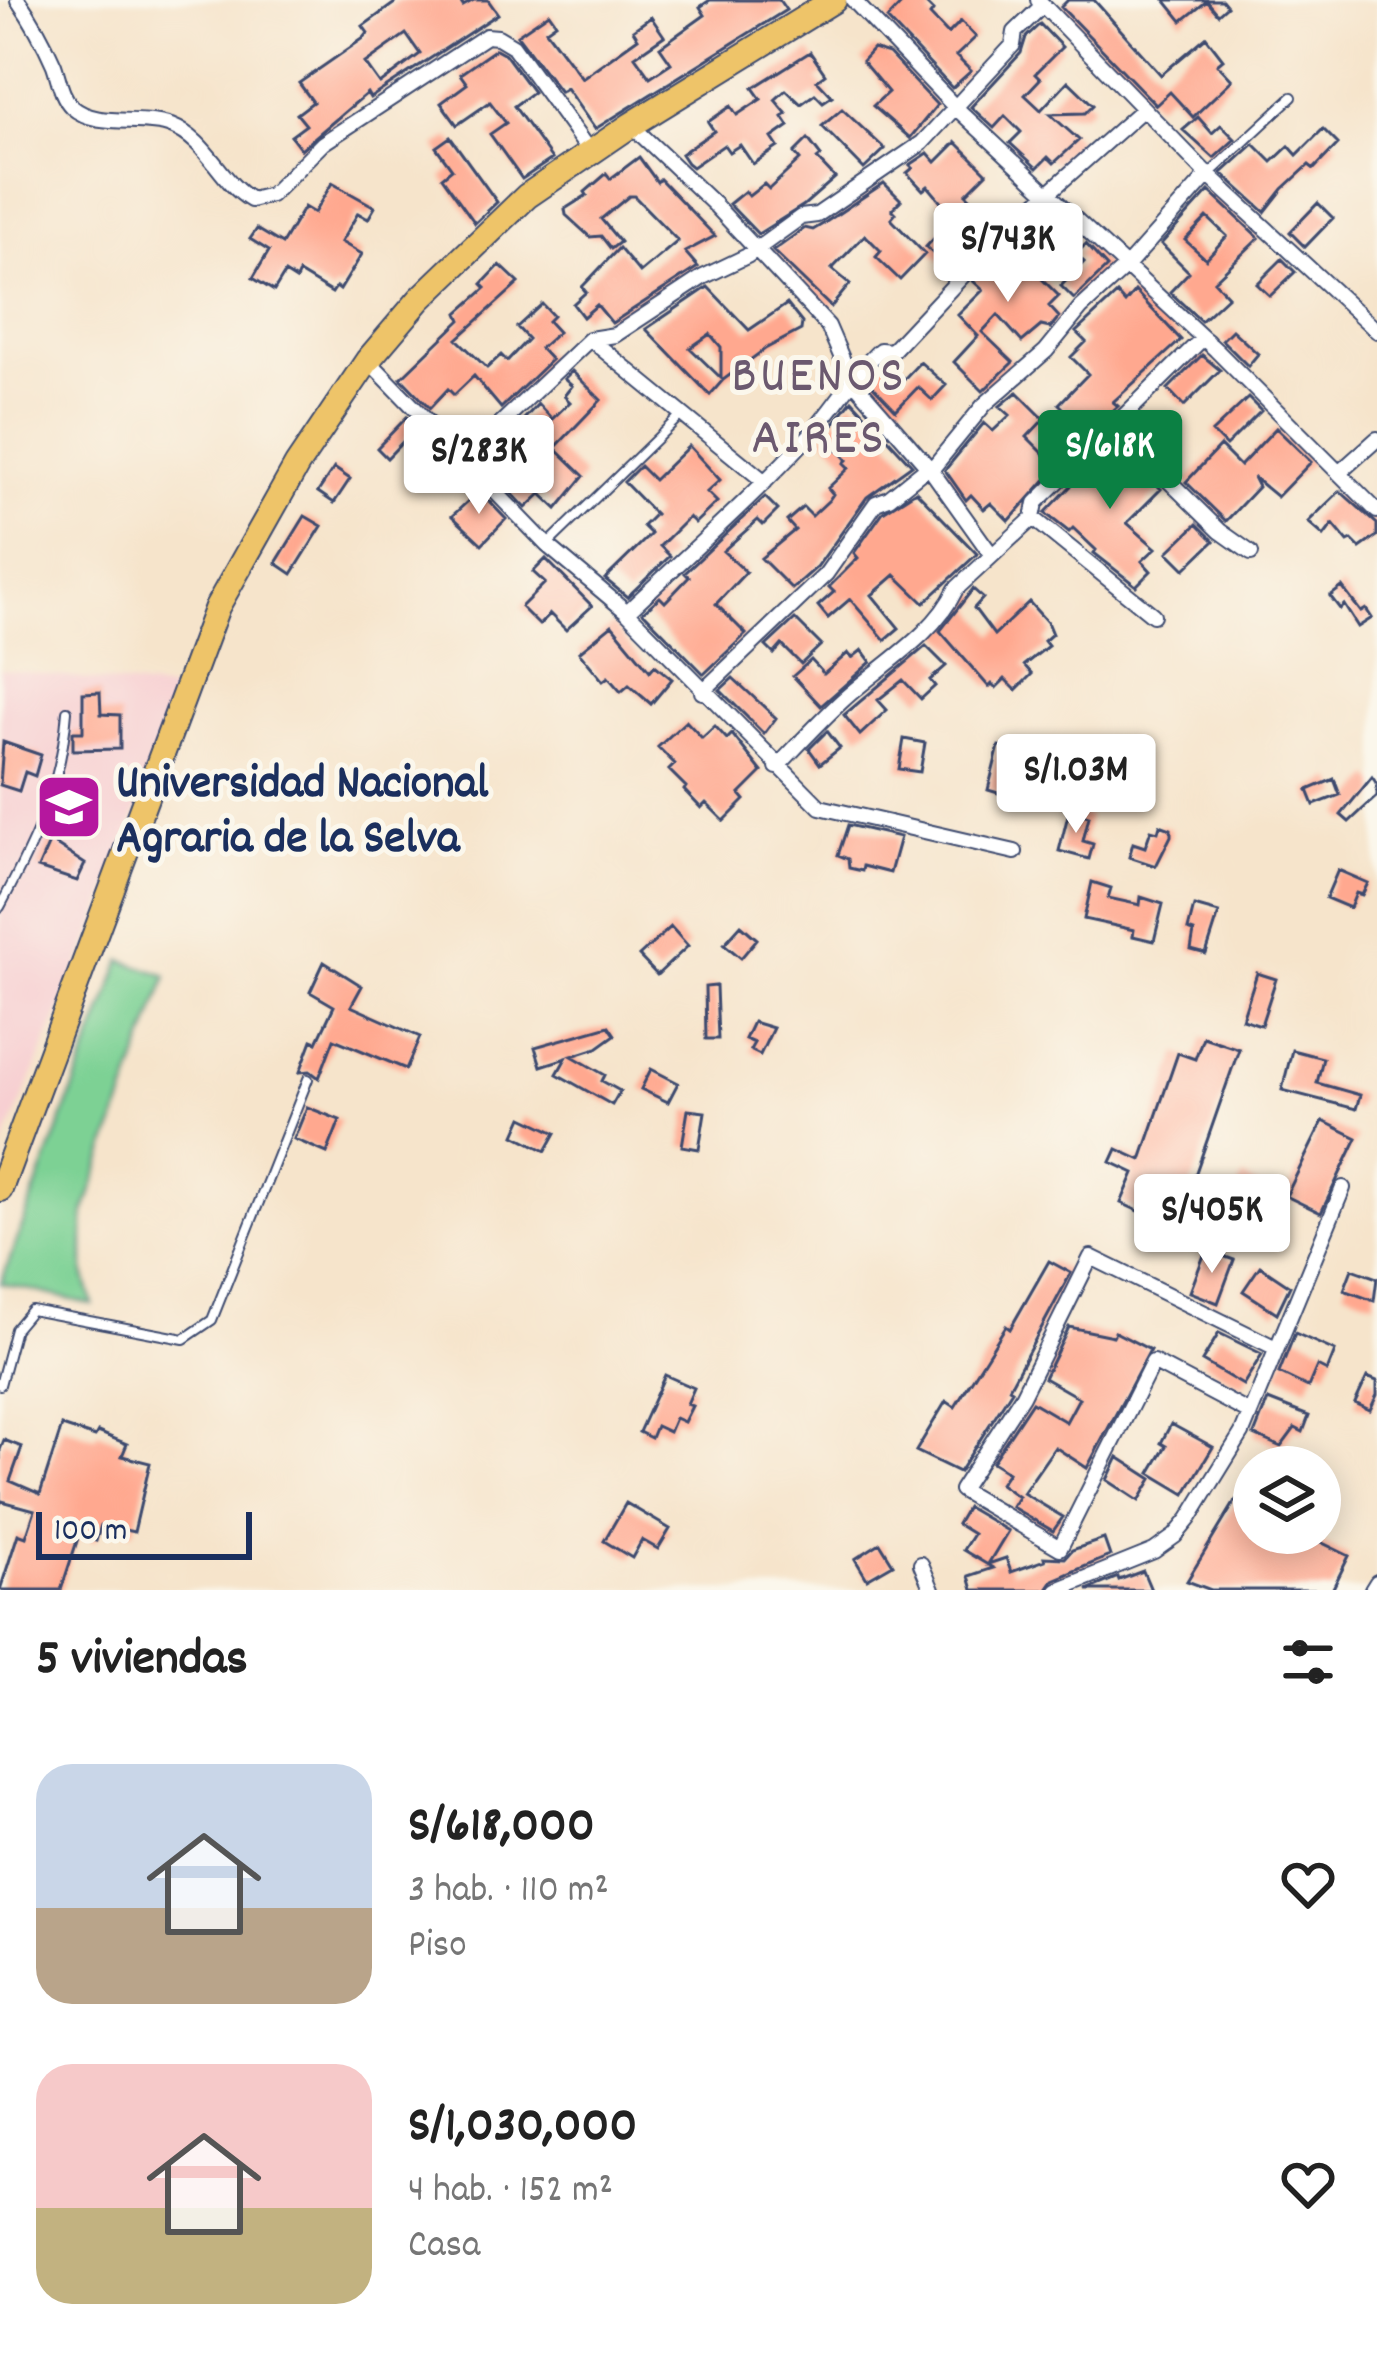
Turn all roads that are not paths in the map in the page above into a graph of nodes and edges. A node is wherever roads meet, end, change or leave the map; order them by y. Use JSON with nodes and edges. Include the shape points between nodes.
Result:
{"nodes":[{"id":1,"x":18,"y":0,"type":"edge"},
{"id":2,"x":834,"y":0,"type":"edge"},
{"id":3,"x":853,"y":0,"type":"edge"},
{"id":4,"x":1041,"y":3,"type":"edge"},
{"id":5,"x":1292,"y":97,"type":"dead end"},
{"id":6,"x":954,"y":106,"type":"junction"},
{"id":7,"x":1143,"y":110,"type":"junction"},
{"id":8,"x":631,"y":125,"type":"junction"},
{"id":9,"x":590,"y":152,"type":"junction"},
{"id":10,"x":1208,"y":175,"type":"junction"},
{"id":11,"x":1048,"y":193,"type":"junction"},
{"id":12,"x":754,"y":249,"type":"junction"},
{"id":13,"x":1127,"y":266,"type":"junction"},
{"id":14,"x":1377,"y":331,"type":"edge"},
{"id":15,"x":1204,"y":338,"type":"junction"},
{"id":16,"x":590,"y":339,"type":"junction"},
{"id":17,"x":368,"y":360,"type":"junction"},
{"id":18,"x":850,"y":377,"type":"junction"},
{"id":19,"x":680,"y":416,"type":"junction"},
{"id":20,"x":1113,"y":426,"type":"junction"},
{"id":21,"x":1377,"y":439,"type":"edge"},
{"id":22,"x":462,"y":460,"type":"junction"},
{"id":23,"x":931,"y":470,"type":"junction"},
{"id":24,"x":1339,"y":473,"type":"junction"},
{"id":25,"x":765,"y":482,"type":"junction"},
{"id":26,"x":1377,"y":511,"type":"edge"},
{"id":27,"x":1034,"y":518,"type":"junction"},
{"id":28,"x":547,"y":545,"type":"junction"},
{"id":29,"x":1251,"y":553,"type":"dead end"},
{"id":30,"x":991,"y":554,"type":"junction"},
{"id":31,"x":627,"y":612,"type":"junction"},
{"id":32,"x":1153,"y":615,"type":"dead end"},
{"id":33,"x":702,"y":692,"type":"junction"},
{"id":34,"x":67,"y":711,"type":"dead end"},
{"id":35,"x":777,"y":767,"type":"junction"},
{"id":36,"x":1015,"y":852,"type":"dead end"},
{"id":37,"x":0,"y":907,"type":"edge"},
{"id":38,"x":308,"y":1079,"type":"dead end"},
{"id":39,"x":1343,"y":1188,"type":"dead end"},
{"id":40,"x":0,"y":1189,"type":"edge"},
{"id":41,"x":1276,"y":1348,"type":"junction"},
{"id":42,"x":0,"y":1385,"type":"edge"},
{"id":43,"x":1248,"y":1412,"type":"junction"},
{"id":44,"x":921,"y":1564,"type":"dead end"},
{"id":45,"x":1377,"y":1582,"type":"edge"},
{"id":46,"x":932,"y":1590,"type":"edge"},
{"id":47,"x":1057,"y":1590,"type":"edge"},
{"id":48,"x":1372,"y":1590,"type":"edge"}],
"edges":[{"from":1,"to":9,"type":"street","via":[[76,110],[173,127],[251,200],[272,195],[323,142],[486,36],[513,46]]},
{"from":2,"to":8,"type":"highway"},
{"from":3,"to":6,"type":"street"},
{"from":4,"to":6,"type":"street"},
{"from":4,"to":7,"type":"street"},
{"from":5,"to":10,"type":"lane"},
{"from":6,"to":11,"type":"street"},
{"from":6,"to":12,"type":"street","via":[[899,162]]},
{"from":7,"to":10,"type":"street"},
{"from":7,"to":11,"type":"street"},
{"from":8,"to":9,"type":"highway"},
{"from":8,"to":12,"type":"street"},
{"from":9,"to":17,"type":"highway","via":[[486,233]]},
{"from":10,"to":13,"type":"street"},
{"from":10,"to":14,"type":"street"},
{"from":11,"to":13,"type":"street"},
{"from":11,"to":18,"type":"street","via":[[892,351],[880,350]]},
{"from":12,"to":16,"type":"street","via":[[615,335]]},
{"from":12,"to":18,"type":"street","via":[[828,326]]},
{"from":13,"to":15,"type":"street"},
{"from":13,"to":23,"type":"street","via":[[984,405]]},
{"from":15,"to":20,"type":"street"},
{"from":15,"to":24,"type":"street"},
{"from":16,"to":19,"type":"street"},
{"from":16,"to":22,"type":"street"},
{"from":17,"to":22,"type":"street"},
{"from":17,"to":40,"type":"highway","via":[[217,607]]},
{"from":18,"to":23,"type":"street"},
{"from":18,"to":25,"type":"street","via":[[842,397]]},
{"from":19,"to":25,"type":"street"},
{"from":19,"to":28,"type":"lane"},
{"from":20,"to":27,"type":"street","via":[[1036,502]]},
{"from":20,"to":29,"type":"street"},
{"from":21,"to":24,"type":"street"},
{"from":22,"to":28,"type":"street"},
{"from":23,"to":30,"type":"street"},
{"from":23,"to":33,"type":"street","via":[[876,502],[826,574]]},
{"from":24,"to":26,"type":"street"},
{"from":25,"to":31,"type":"street"},
{"from":27,"to":30,"type":"street"},
{"from":27,"to":32,"type":"street"},
{"from":28,"to":31,"type":"street"},
{"from":30,"to":35,"type":"street","via":[[918,638]]},
{"from":31,"to":33,"type":"street"},
{"from":33,"to":35,"type":"street"},
{"from":34,"to":37,"type":"lane","via":[[48,810]]},
{"from":35,"to":36,"type":"street","via":[[820,807]]},
{"from":38,"to":42,"type":"lane","via":[[212,1319],[184,1339],[32,1310],[15,1329]]},
{"from":39,"to":41,"type":"street"},
{"from":41,"to":43,"type":"street"},
{"from":41,"to":43,"type":"street","via":[[1091,1257],[1022,1396],[961,1490],[1060,1548],[1153,1362]]},
{"from":43,"to":47,"type":"street","via":[[1175,1536]]},
{"from":44,"to":46,"type":"street"},
{"from":45,"to":48,"type":"street"}]}
